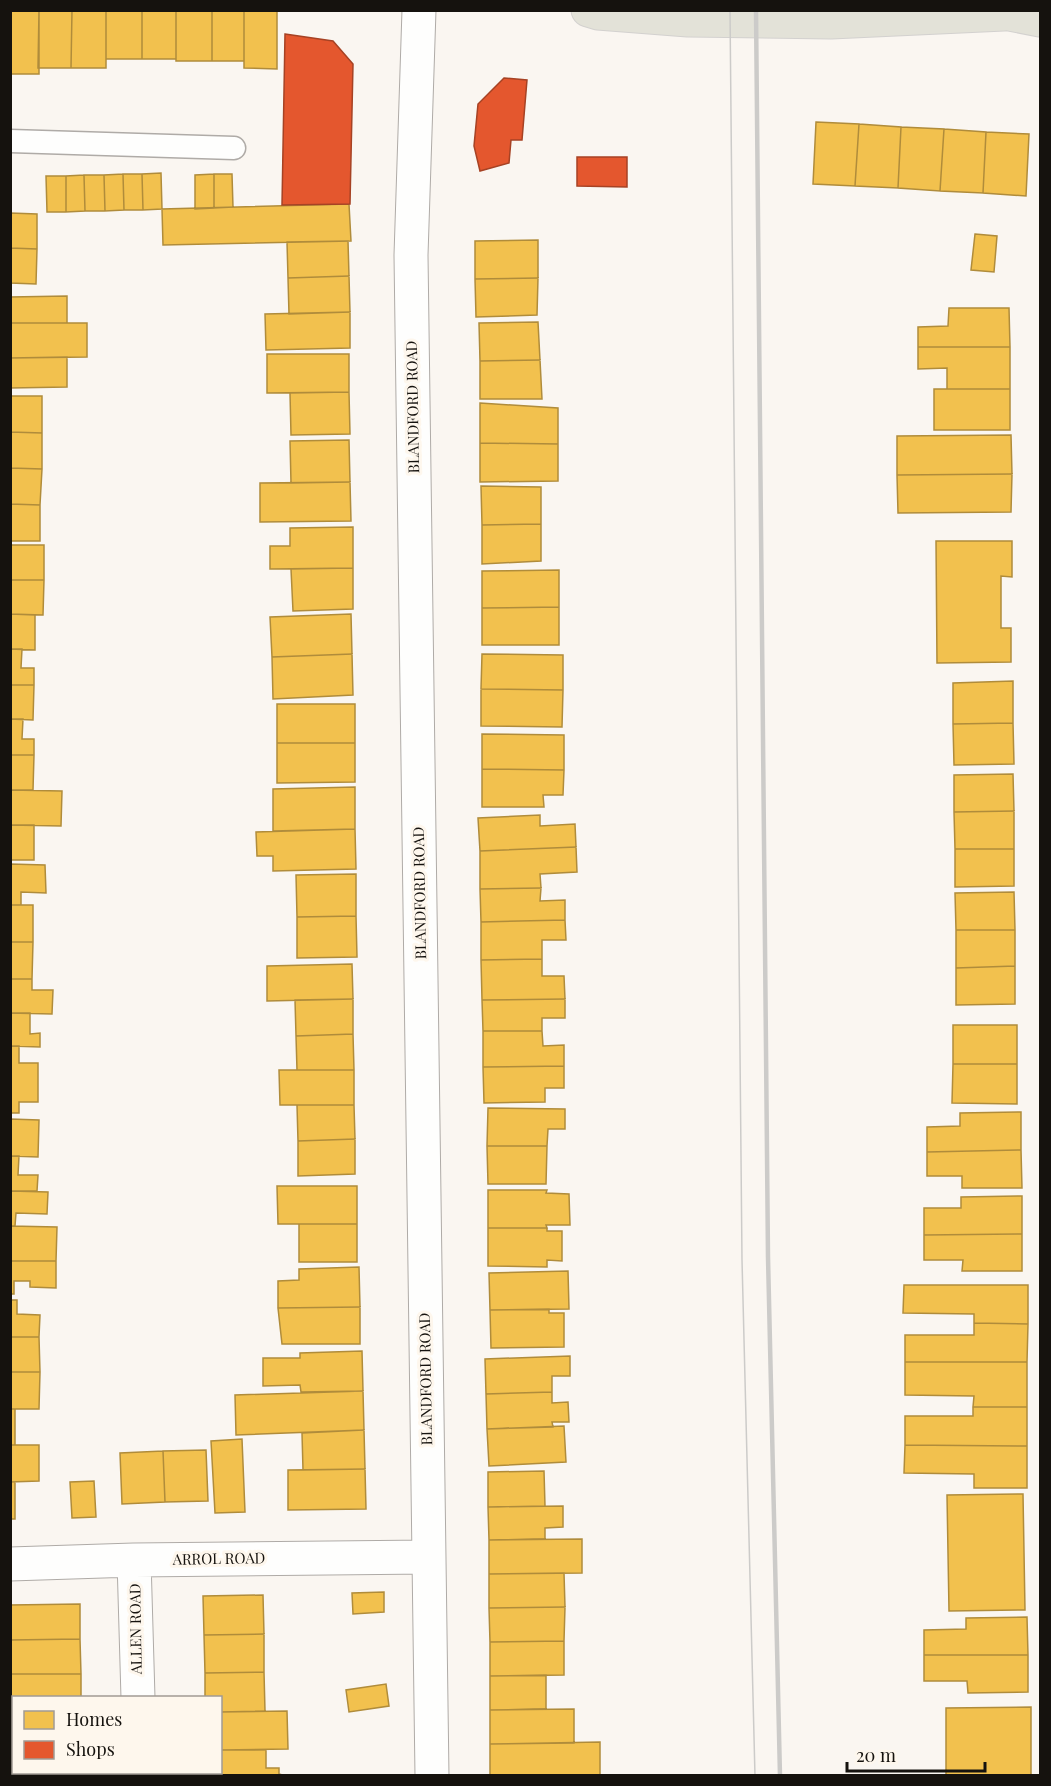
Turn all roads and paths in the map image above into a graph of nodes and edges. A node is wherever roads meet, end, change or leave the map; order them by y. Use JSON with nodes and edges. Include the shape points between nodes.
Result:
{"nodes":[{"id":1,"x":418,"y":10,"type":"edge"},
{"id":2,"x":588,"y":10,"type":"edge"},
{"id":3,"x":1016,"y":14,"type":"edge"},
{"id":4,"x":10,"y":141,"type":"edge"},
{"id":5,"x":234,"y":148,"type":"dead end"},
{"id":6,"x":428,"y":1557,"type":"junction"},
{"id":7,"x":135,"y":1560,"type":"junction"},
{"id":8,"x":10,"y":1564,"type":"edge"},
{"id":9,"x":138,"y":1696,"type":"edge"},
{"id":10,"x":432,"y":1776,"type":"edge"}],
"edges":[{"from":1,"to":6,"type":"street","name":"BLANDFORD ROAD","via":[[411,255]]},
{"from":2,"to":3,"type":"main road","via":[[688,20],[810,21]]},
{"from":4,"to":5,"type":"lane"},
{"from":6,"to":7,"type":"street","name":"ARROL ROAD"},
{"from":6,"to":10,"type":"street","name":"BLANDFORD ROAD"},
{"from":7,"to":8,"type":"street","name":"ARROL ROAD"},
{"from":7,"to":9,"type":"street","name":"ALLEN ROAD"}]}
